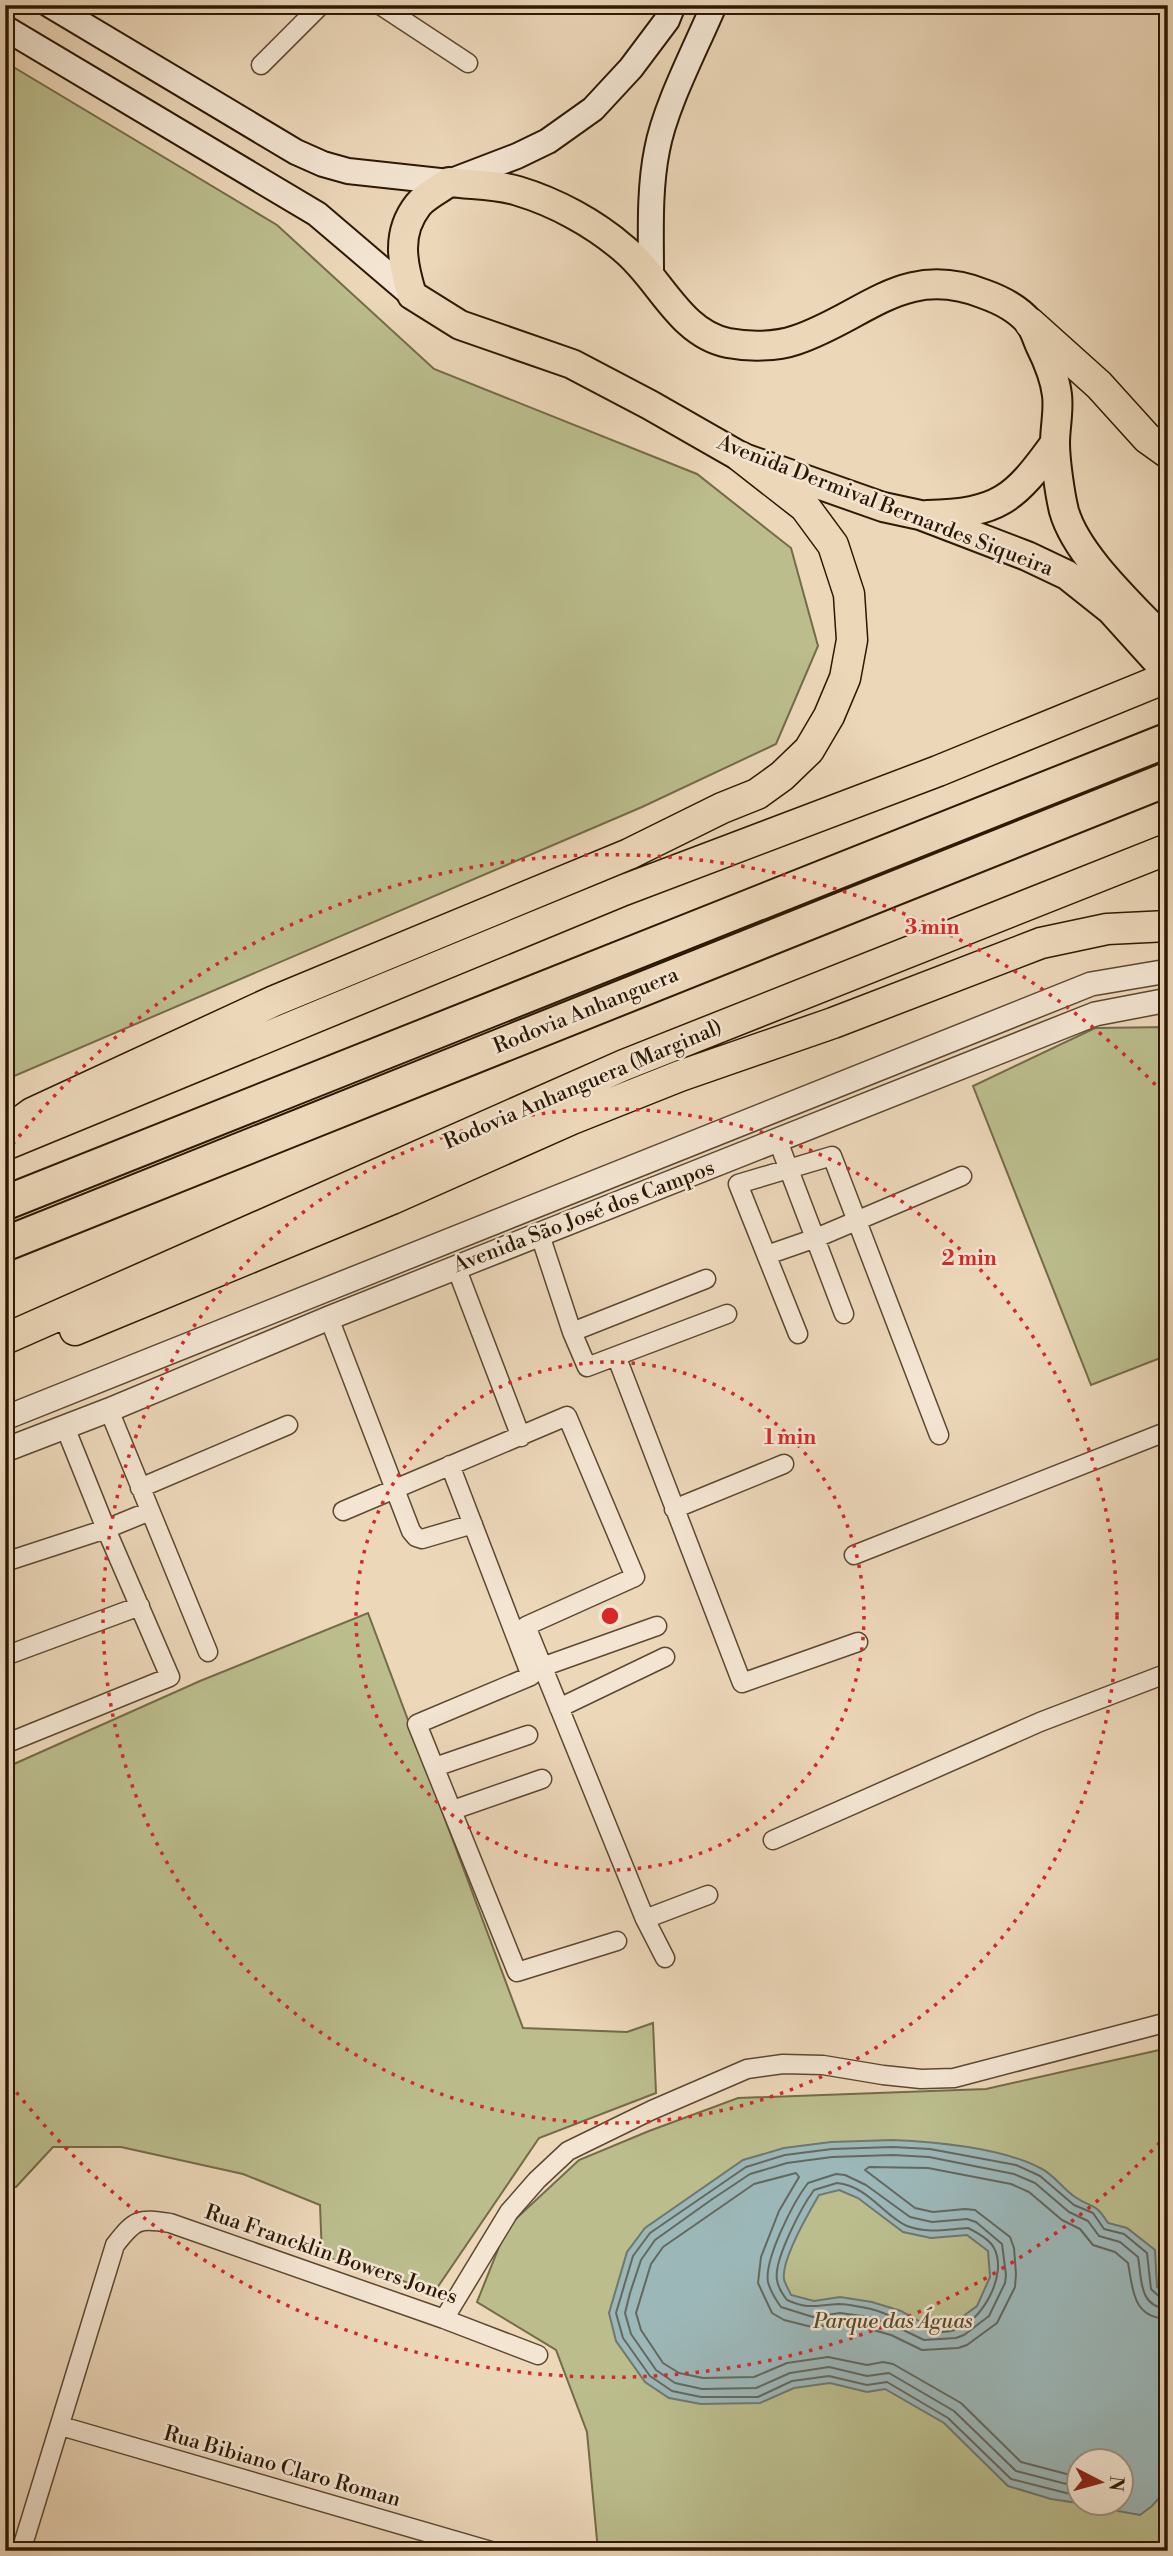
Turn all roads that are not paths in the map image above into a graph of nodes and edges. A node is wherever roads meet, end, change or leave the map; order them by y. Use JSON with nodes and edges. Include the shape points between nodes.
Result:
{"nodes":[{"id":1,"x":50,"y":5,"type":"edge"},
{"id":2,"x":321,"y":5,"type":"edge"},
{"id":3,"x":380,"y":5,"type":"edge"},
{"id":4,"x":673,"y":5,"type":"edge"},
{"id":5,"x":714,"y":5,"type":"edge"},
{"id":6,"x":5,"y":28,"type":"edge"},
{"id":7,"x":468,"y":63,"type":"dead end"},
{"id":8,"x":261,"y":65,"type":"dead end"},
{"id":9,"x":449,"y":182,"type":"junction"},
{"id":10,"x":651,"y":274,"type":"junction"},
{"id":11,"x":412,"y":295,"type":"junction"},
{"id":12,"x":1030,"y":323,"type":"junction"},
{"id":13,"x":1055,"y":443,"type":"junction"},
{"id":14,"x":1168,"y":453,"type":"edge"},
{"id":15,"x":741,"y":457,"type":"junction"},
{"id":16,"x":920,"y":516,"type":"junction"},
{"id":17,"x":1118,"y":603,"type":"junction"},
{"id":18,"x":1168,"y":644,"type":"edge"},
{"id":19,"x":1168,"y":675,"type":"edge"},
{"id":20,"x":1168,"y":740,"type":"edge"},
{"id":21,"x":1168,"y":779,"type":"edge"},
{"id":22,"x":1168,"y":849,"type":"edge"},
{"id":23,"x":1168,"y":926,"type":"edge"},
{"id":24,"x":1168,"y":971,"type":"edge"},
{"id":25,"x":1168,"y":1000,"type":"edge"},
{"id":26,"x":5,"y":1134,"type":"edge"},
{"id":27,"x":778,"y":1141,"type":"junction"},
{"id":28,"x":5,"y":1145,"type":"edge"},
{"id":29,"x":790,"y":1167,"type":"junction"},
{"id":30,"x":962,"y":1176,"type":"dead end"},
{"id":31,"x":5,"y":1203,"type":"edge"},
{"id":32,"x":857,"y":1219,"type":"junction"},
{"id":33,"x":540,"y":1235,"type":"junction"},
{"id":34,"x":816,"y":1238,"type":"junction"},
{"id":35,"x":5,"y":1244,"type":"edge"},
{"id":36,"x":767,"y":1255,"type":"junction"},
{"id":37,"x":456,"y":1267,"type":"junction"},
{"id":38,"x":706,"y":1279,"type":"dead end"},
{"id":39,"x":727,"y":1314,"type":"dead end"},
{"id":40,"x":844,"y":1314,"type":"dead end"},
{"id":41,"x":329,"y":1318,"type":"junction"},
{"id":42,"x":572,"y":1332,"type":"junction"},
{"id":43,"x":798,"y":1334,"type":"dead end"},
{"id":44,"x":5,"y":1339,"type":"edge"},
{"id":45,"x":5,"y":1353,"type":"edge"},
{"id":46,"x":617,"y":1358,"type":"junction"},
{"id":47,"x":109,"y":1410,"type":"junction"},
{"id":48,"x":5,"y":1418,"type":"edge"},
{"id":49,"x":288,"y":1425,"type":"dead end"},
{"id":50,"x":65,"y":1427,"type":"junction"},
{"id":51,"x":1168,"y":1431,"type":"edge"},
{"id":52,"x":939,"y":1435,"type":"dead end"},
{"id":53,"x":521,"y":1437,"type":"junction"},
{"id":54,"x":5,"y":1450,"type":"edge"},
{"id":55,"x":784,"y":1464,"type":"dead end"},
{"id":56,"x":450,"y":1465,"type":"junction"},
{"id":57,"x":140,"y":1488,"type":"junction"},
{"id":58,"x":395,"y":1490,"type":"junction"},
{"id":59,"x":674,"y":1509,"type":"junction"},
{"id":60,"x":150,"y":1511,"type":"junction"},
{"id":61,"x":344,"y":1511,"type":"dead end"},
{"id":62,"x":473,"y":1524,"type":"junction"},
{"id":63,"x":106,"y":1529,"type":"junction"},
{"id":64,"x":854,"y":1555,"type":"dead end"},
{"id":65,"x":5,"y":1562,"type":"edge"},
{"id":66,"x":140,"y":1606,"type":"junction"},
{"id":67,"x":657,"y":1626,"type":"dead end"},
{"id":68,"x":858,"y":1642,"type":"dead end"},
{"id":69,"x":208,"y":1652,"type":"dead end"},
{"id":70,"x":5,"y":1656,"type":"edge"},
{"id":71,"x":665,"y":1657,"type":"dead end"},
{"id":72,"x":542,"y":1667,"type":"junction"},
{"id":73,"x":1168,"y":1673,"type":"edge"},
{"id":74,"x":559,"y":1708,"type":"junction"},
{"id":75,"x":528,"y":1735,"type":"dead end"},
{"id":76,"x":5,"y":1744,"type":"edge"},
{"id":77,"x":435,"y":1767,"type":"junction"},
{"id":78,"x":542,"y":1779,"type":"dead end"},
{"id":79,"x":453,"y":1810,"type":"junction"},
{"id":80,"x":773,"y":1840,"type":"dead end"},
{"id":81,"x":708,"y":1895,"type":"dead end"},
{"id":82,"x":645,"y":1919,"type":"junction"},
{"id":83,"x":617,"y":1941,"type":"dead end"},
{"id":84,"x":664,"y":1958,"type":"dead end"},
{"id":85,"x":1168,"y":2022,"type":"edge"},
{"id":86,"x":444,"y":2319,"type":"junction"},
{"id":87,"x":538,"y":2355,"type":"dead end"},
{"id":88,"x":61,"y":2426,"type":"junction"},
{"id":89,"x":22,"y":2551,"type":"edge"},
{"id":90,"x":491,"y":2551,"type":"edge"}],
"edges":[{"from":1,"to":9,"type":"main road","name":"Avenida Dermival Bernardes Siqueira","via":[[323,164],[389,177]]},
{"from":2,"to":8,"type":"street"},
{"from":3,"to":7,"type":"street"},
{"from":4,"to":9,"type":"main road","via":[[631,68],[593,109],[548,141]]},
{"from":5,"to":10,"type":"main road","via":[[657,149]]},
{"from":6,"to":11,"type":"main road","name":"Avenida Dermival Bernardes Siqueira","via":[[317,215]]},
{"from":9,"to":10,"type":"main road","name":"Avenida Dermival Bernardes Siqueira","via":[[515,190],[542,200],[624,248]]},
{"from":9,"to":11,"type":"main road","via":[[419,203],[407,225],[401,247]]},
{"from":10,"to":12,"type":"main road","name":"Avenida Dermival Bernardes Siqueira","via":[[673,307],[699,330],[727,343],[764,346],[796,340],[907,288],[936,284],[966,287],[989,296],[1014,308]]},
{"from":11,"to":15,"type":"main road","name":"Avenida Dermival Bernardes Siqueira","via":[[460,325],[572,365]]},
{"from":12,"to":13,"type":"main road","name":"Avenida Dermival Bernardes Siqueira","via":[[1051,367],[1057,395]]},
{"from":12,"to":14,"type":"highway"},
{"from":13,"to":16,"type":"main road","via":[[1027,482],[1006,499],[984,509]]},
{"from":13,"to":17,"type":"main road","name":"Avenida Dermival Bernardes Siqueira","via":[[1064,511],[1081,548]]},
{"from":15,"to":16,"type":"main road","name":"Avenida Dermival Bernardes Siqueira"},
{"from":15,"to":26,"type":"highway","via":[[805,507],[834,545],[849,594],[852,640],[845,678],[809,750],[782,776],[757,794],[628,853],[274,1001],[44,1107]]},
{"from":16,"to":17,"type":"main road","name":"Avenida Dermival Bernardes Siqueira","via":[[1027,556]]},
{"from":17,"to":18,"type":"main road"},
{"from":17,"to":19,"type":"main road"},
{"from":19,"to":28,"type":"highway","via":[[938,771],[624,890]]},
{"from":20,"to":31,"type":"highway","name":"Rodovia Anhanguera"},
{"from":21,"to":35,"type":"highway","name":"Rodovia Anhanguera"},
{"from":22,"to":44,"type":"highway","name":"Rodovia Anhanguera (Marginal)","via":[[624,1065]]},
{"from":23,"to":45,"type":"highway","via":[[1107,929],[1041,943],[596,1109],[57,1338]]},
{"from":24,"to":48,"type":"street","name":"Avenida São José dos Campos","via":[[1090,984]]},
{"from":25,"to":27,"type":"street","name":"Avenida São José dos Campos","via":[[1094,1014]]},
{"from":27,"to":29,"type":"street"},
{"from":27,"to":33,"type":"street","name":"Avenida São José dos Campos"},
{"from":29,"to":32,"type":"street","via":[[832,1156]]},
{"from":29,"to":34,"type":"street"},
{"from":29,"to":36,"type":"street","via":[[738,1184]]},
{"from":30,"to":32,"type":"street"},
{"from":32,"to":34,"type":"street"},
{"from":32,"to":52,"type":"street"},
{"from":33,"to":37,"type":"street","name":"Avenida São José dos Campos"},
{"from":33,"to":42,"type":"street"},
{"from":34,"to":36,"type":"street"},
{"from":34,"to":40,"type":"street"},
{"from":36,"to":43,"type":"street"},
{"from":37,"to":41,"type":"street","name":"Avenida São José dos Campos"},
{"from":37,"to":53,"type":"street"},
{"from":38,"to":42,"type":"street"},
{"from":39,"to":46,"type":"street"},
{"from":41,"to":47,"type":"street","name":"Avenida São José dos Campos"},
{"from":41,"to":58,"type":"street"},
{"from":42,"to":46,"type":"street","via":[[587,1367]]},
{"from":46,"to":59,"type":"street"},
{"from":47,"to":50,"type":"street","name":"Avenida São José dos Campos"},
{"from":47,"to":57,"type":"street"},
{"from":49,"to":57,"type":"street"},
{"from":50,"to":54,"type":"street","name":"Avenida São José dos Campos"},
{"from":50,"to":63,"type":"street"},
{"from":51,"to":64,"type":"street"},
{"from":53,"to":56,"type":"street"},
{"from":53,"to":72,"type":"street","via":[[567,1416],[635,1577],[526,1626]]},
{"from":55,"to":59,"type":"street"},
{"from":56,"to":58,"type":"street"},
{"from":56,"to":62,"type":"street"},
{"from":57,"to":60,"type":"street"},
{"from":58,"to":61,"type":"street"},
{"from":58,"to":62,"type":"street","via":[[416,1537]]},
{"from":59,"to":68,"type":"street","via":[[742,1683]]},
{"from":60,"to":63,"type":"street"},
{"from":60,"to":69,"type":"street"},
{"from":62,"to":77,"type":"street","via":[[531,1676],[417,1724]]},
{"from":63,"to":65,"type":"street"},
{"from":63,"to":66,"type":"street"},
{"from":66,"to":70,"type":"street"},
{"from":66,"to":76,"type":"street","via":[[170,1677]]},
{"from":67,"to":72,"type":"street"},
{"from":71,"to":74,"type":"street"},
{"from":72,"to":74,"type":"street"},
{"from":73,"to":80,"type":"street","via":[[1040,1722]]},
{"from":74,"to":82,"type":"street"},
{"from":75,"to":77,"type":"street"},
{"from":77,"to":79,"type":"street"},
{"from":78,"to":79,"type":"street"},
{"from":79,"to":83,"type":"street","via":[[517,1972]]},
{"from":81,"to":82,"type":"street"},
{"from":82,"to":84,"type":"street"},
{"from":85,"to":86,"type":"street","via":[[954,2078],[883,2075],[823,2065],[747,2069],[568,2151],[509,2212]]},
{"from":86,"to":87,"type":"street","name":"Rua Francklin Bowers Jones"},
{"from":86,"to":88,"type":"street","name":"Rua Francklin Bowers Jones","via":[[170,2223],[146,2219],[129,2227],[115,2245]]},
{"from":88,"to":89,"type":"street"},
{"from":88,"to":90,"type":"street","name":"Rua Bibiano Claro Roman"}]}
